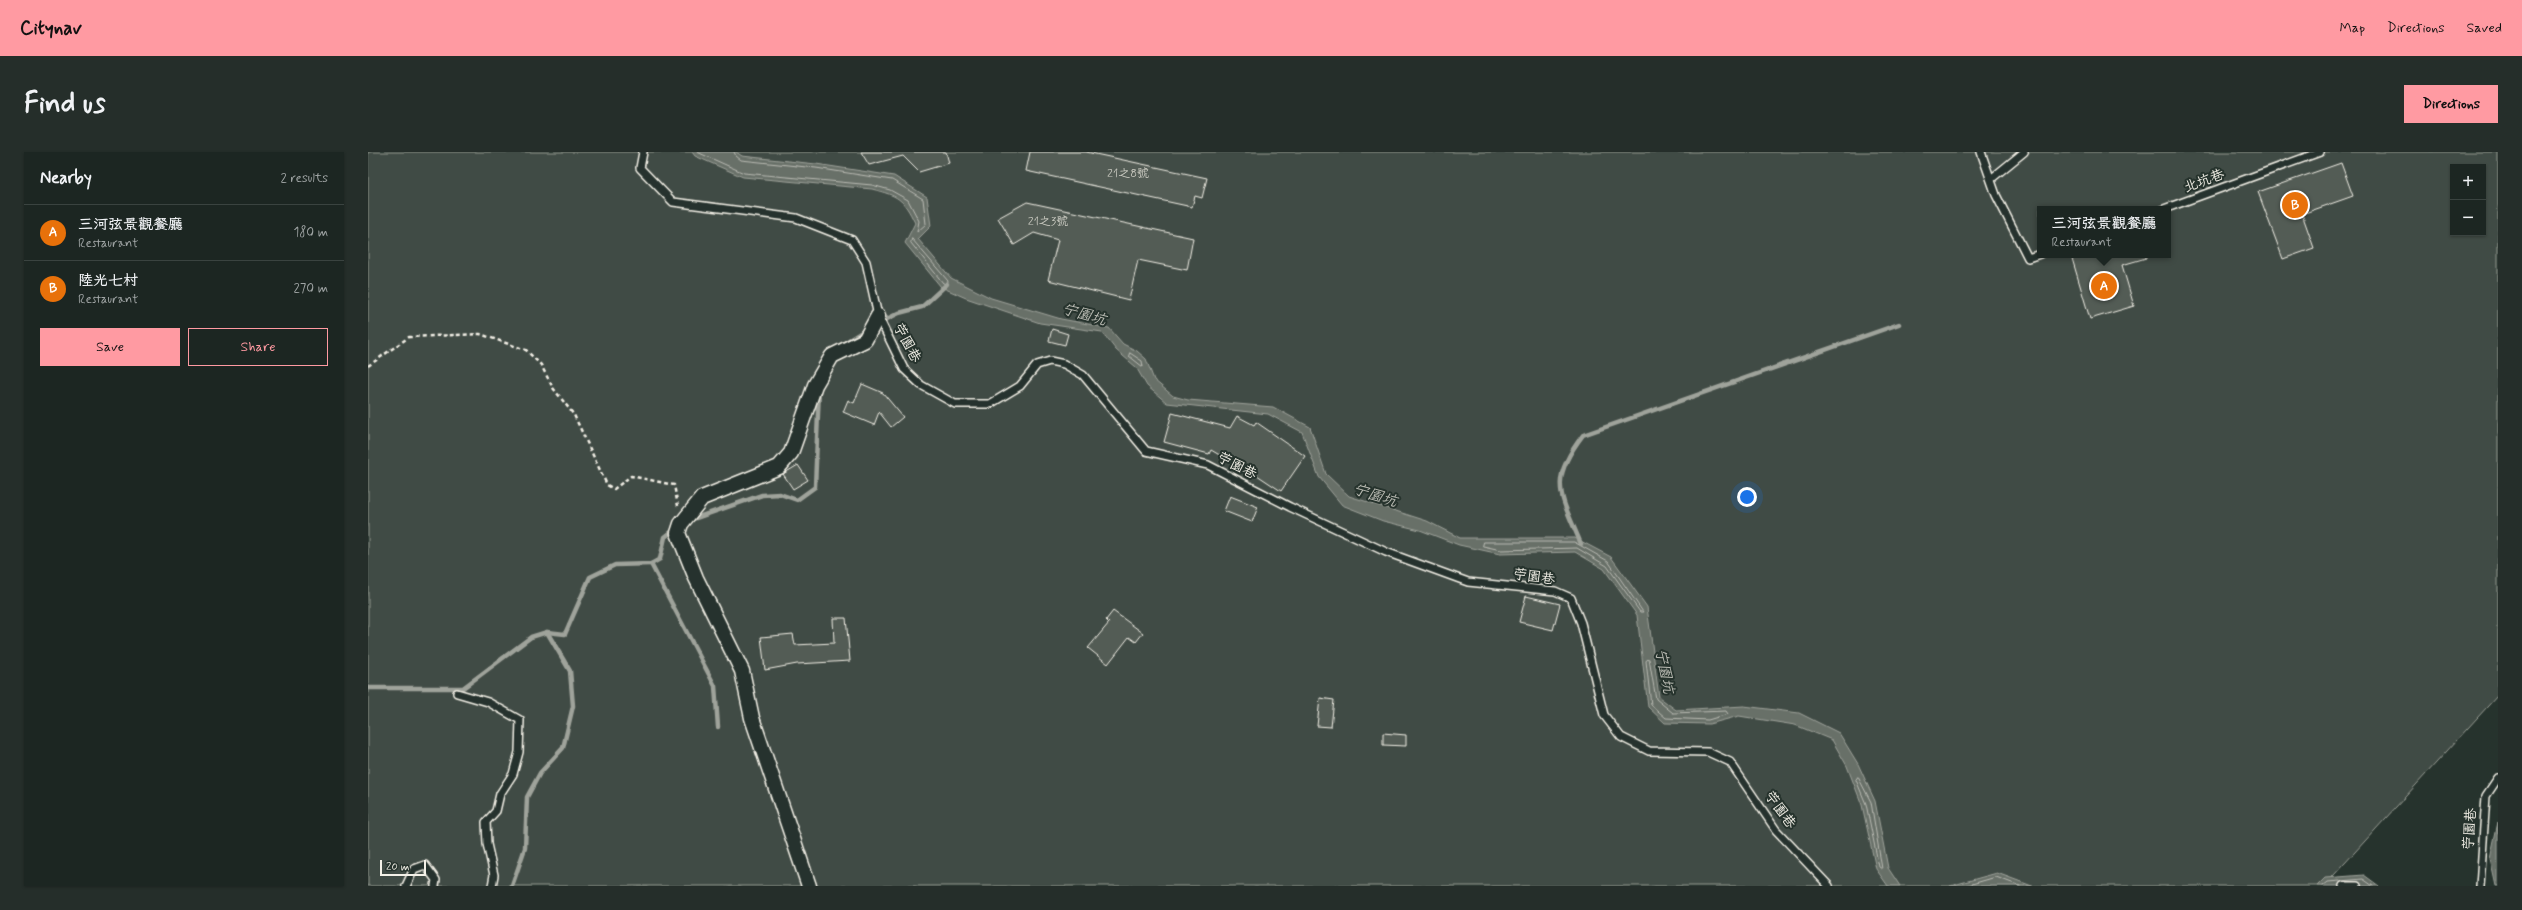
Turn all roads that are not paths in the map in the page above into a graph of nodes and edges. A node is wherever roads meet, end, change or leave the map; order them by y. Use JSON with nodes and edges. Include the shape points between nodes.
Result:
{"nodes":[{"id":1,"x":643,"y":152,"type":"edge"},
{"id":2,"x":1982,"y":152,"type":"edge"},
{"id":3,"x":2024,"y":152,"type":"edge"},
{"id":4,"x":2320,"y":152,"type":"edge"},
{"id":5,"x":1990,"y":179,"type":"junction"},
{"id":6,"x":2171,"y":206,"type":"edge"},
{"id":7,"x":2037,"y":255,"type":"edge"},
{"id":8,"x":878,"y":316,"type":"junction"},
{"id":9,"x":457,"y":693,"type":"dead end"},
{"id":10,"x":2498,"y":778,"type":"edge"},
{"id":11,"x":406,"y":886,"type":"edge"},
{"id":12,"x":435,"y":886,"type":"edge"},
{"id":13,"x":492,"y":886,"type":"edge"},
{"id":14,"x":809,"y":886,"type":"edge"},
{"id":15,"x":1829,"y":886,"type":"edge"},
{"id":16,"x":2343,"y":886,"type":"edge"},
{"id":17,"x":2357,"y":886,"type":"edge"},
{"id":18,"x":2480,"y":886,"type":"edge"}],
"edges":[{"from":1,"to":8,"type":"lane","name":"苧園巷","via":[[640,168],[672,202],[796,218],[852,240],[866,262]]},
{"from":2,"to":5,"type":"lane"},
{"from":3,"to":5,"type":"lane"},
{"from":4,"to":6,"type":"lane","name":"北坑巷"},
{"from":5,"to":7,"type":"lane","via":[[2028,258]]},
{"from":8,"to":14,"type":"street","via":[[864,340],[832,356],[815,385],[791,453],[779,467],[702,498],[681,524],[678,533],[696,578],[742,671],[752,718]]},
{"from":8,"to":15,"type":"lane","name":"苧園巷","via":[[904,369],[921,385],[955,404],[990,404],[1020,386],[1037,365],[1050,361],[1064,364],[1083,375],[1146,451],[1208,465],[1386,552],[1468,582],[1555,591],[1571,598],[1581,623],[1604,715],[1621,737],[1649,751],[1708,752],[1730,762],[1776,830]]},
{"from":9,"to":13,"type":"lane","via":[[488,702],[520,720],[519,752],[513,774],[500,794],[496,811],[486,822],[487,844],[494,875]]},
{"from":10,"to":18,"type":"lane","name":"苧園巷","via":[[2486,796]]},
{"from":11,"to":12,"type":"lane","via":[[414,870],[425,865],[436,880]]},
{"from":16,"to":17,"type":"lane"}]}
